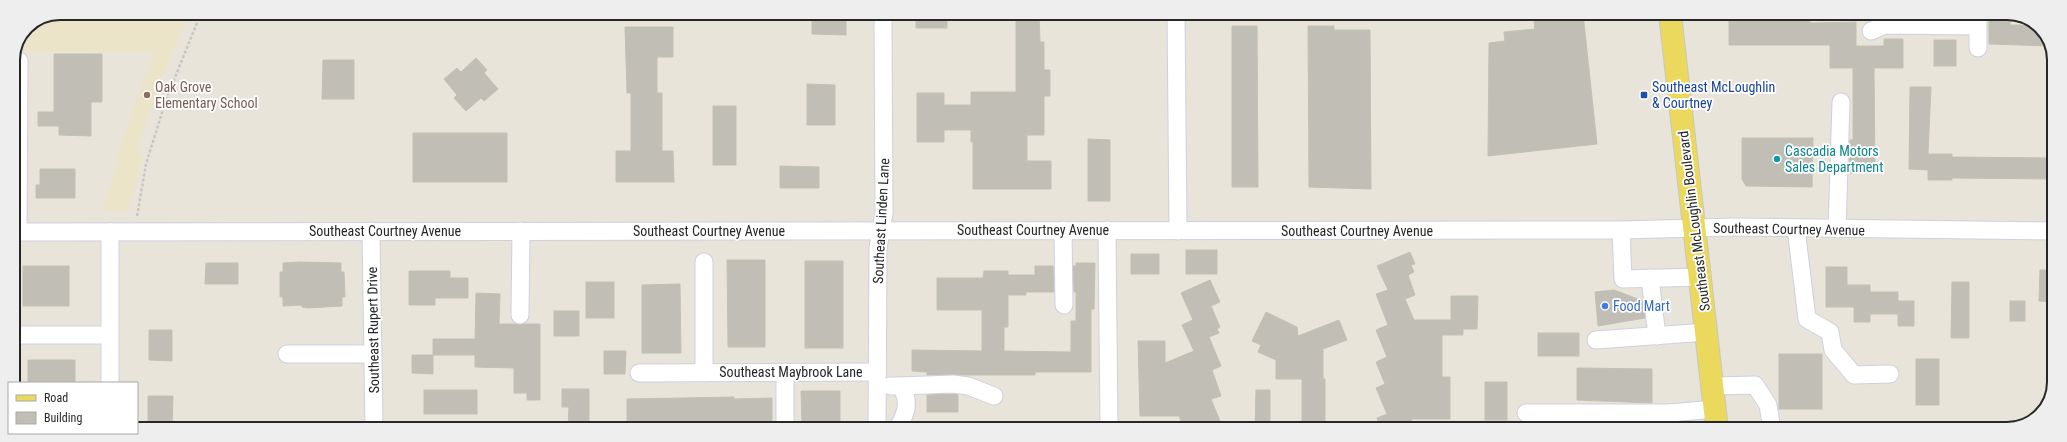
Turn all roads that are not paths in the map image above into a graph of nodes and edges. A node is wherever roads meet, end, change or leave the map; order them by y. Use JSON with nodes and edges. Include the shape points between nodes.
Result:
{"nodes":[{"id":1,"x":883,"y":20,"type":"edge"},
{"id":2,"x":1176,"y":20,"type":"edge"},
{"id":3,"x":1671,"y":20,"type":"edge"},
{"id":4,"x":1978,"y":20,"type":"edge"},
{"id":5,"x":1871,"y":31,"type":"dead end"},
{"id":6,"x":1978,"y":48,"type":"dead end"},
{"id":7,"x":1841,"y":102,"type":"dead end"},
{"id":8,"x":1796,"y":228,"type":"junction"},
{"id":9,"x":1695,"y":229,"type":"junction"},
{"id":10,"x":1063,"y":230,"type":"junction"},
{"id":11,"x":1107,"y":230,"type":"junction"},
{"id":12,"x":1621,"y":230,"type":"junction"},
{"id":13,"x":1837,"y":230,"type":"junction"},
{"id":14,"x":371,"y":231,"type":"junction"},
{"id":15,"x":521,"y":231,"type":"junction"},
{"id":16,"x":881,"y":231,"type":"junction"},
{"id":17,"x":1178,"y":231,"type":"junction"},
{"id":18,"x":2047,"y":231,"type":"edge"},
{"id":19,"x":20,"y":232,"type":"edge"},
{"id":20,"x":110,"y":232,"type":"junction"},
{"id":21,"x":704,"y":262,"type":"dead end"},
{"id":22,"x":1701,"y":276,"type":"junction"},
{"id":23,"x":1650,"y":278,"type":"junction"},
{"id":24,"x":1064,"y":305,"type":"dead end"},
{"id":25,"x":520,"y":315,"type":"dead end"},
{"id":26,"x":1707,"y":332,"type":"junction"},
{"id":27,"x":20,"y":335,"type":"edge"},
{"id":28,"x":109,"y":335,"type":"junction"},
{"id":29,"x":1657,"y":336,"type":"junction"},
{"id":30,"x":1596,"y":340,"type":"dead end"},
{"id":31,"x":287,"y":354,"type":"dead end"},
{"id":32,"x":372,"y":354,"type":"junction"},
{"id":33,"x":638,"y":372,"type":"dead end"},
{"id":34,"x":704,"y":372,"type":"junction"},
{"id":35,"x":785,"y":372,"type":"junction"},
{"id":36,"x":1890,"y":374,"type":"dead end"},
{"id":37,"x":877,"y":379,"type":"junction"},
{"id":38,"x":110,"y":382,"type":"edge"},
{"id":39,"x":900,"y":386,"type":"junction"},
{"id":40,"x":1713,"y":386,"type":"junction"},
{"id":41,"x":994,"y":396,"type":"dead end"},
{"id":42,"x":1526,"y":413,"type":"dead end"},
{"id":43,"x":1716,"y":419,"type":"edge"},
{"id":44,"x":1669,"y":421,"type":"edge"},
{"id":45,"x":374,"y":422,"type":"edge"},
{"id":46,"x":785,"y":422,"type":"edge"},
{"id":47,"x":877,"y":422,"type":"edge"},
{"id":48,"x":901,"y":422,"type":"edge"},
{"id":49,"x":1109,"y":422,"type":"edge"},
{"id":50,"x":1771,"y":422,"type":"edge"}],
"edges":[{"from":1,"to":16,"type":"street","name":"Southeast Linden Lane","via":[[884,212]]},
{"from":2,"to":17,"type":"street"},
{"from":3,"to":9,"type":"main road","name":"Southeast McLoughlin Boulevard"},
{"from":4,"to":5,"type":"street","via":[[1884,25]]},
{"from":4,"to":6,"type":"street"},
{"from":7,"to":13,"type":"street"},
{"from":8,"to":9,"type":"street","name":"Southeast Courtney Avenue"},
{"from":8,"to":13,"type":"street","name":"Southeast Courtney Avenue"},
{"from":8,"to":36,"type":"street","via":[[1807,319],[1830,332],[1833,350],[1854,375]]},
{"from":9,"to":12,"type":"street","name":"Southeast Courtney Avenue"},
{"from":9,"to":22,"type":"main road","name":"Southeast McLoughlin Boulevard"},
{"from":10,"to":11,"type":"street","name":"Southeast Courtney Avenue"},
{"from":10,"to":16,"type":"street","name":"Southeast Courtney Avenue"},
{"from":10,"to":24,"type":"street"},
{"from":11,"to":17,"type":"street","name":"Southeast Courtney Avenue"},
{"from":11,"to":49,"type":"street"},
{"from":12,"to":17,"type":"street","name":"Southeast Courtney Avenue"},
{"from":12,"to":23,"type":"street","via":[[1623,279]]},
{"from":13,"to":18,"type":"street","name":"Southeast Courtney Avenue"},
{"from":14,"to":15,"type":"street","name":"Southeast Courtney Avenue"},
{"from":14,"to":20,"type":"street","name":"Southeast Courtney Avenue"},
{"from":14,"to":32,"type":"street","name":"Southeast Rupert Drive"},
{"from":15,"to":16,"type":"street","name":"Southeast Courtney Avenue"},
{"from":15,"to":25,"type":"street"},
{"from":16,"to":37,"type":"street","name":"Southeast Linden Lane","via":[[878,248]]},
{"from":19,"to":20,"type":"street","name":"Southeast Courtney Avenue"},
{"from":20,"to":28,"type":"street"},
{"from":21,"to":34,"type":"street","name":"Southeast Maybrook Lane"},
{"from":22,"to":23,"type":"street"},
{"from":22,"to":26,"type":"main road","name":"Southeast McLoughlin Boulevard"},
{"from":23,"to":29,"type":"street"},
{"from":26,"to":29,"type":"street"},
{"from":26,"to":40,"type":"main road","name":"Southeast McLoughlin Boulevard"},
{"from":27,"to":28,"type":"street"},
{"from":28,"to":38,"type":"street"},
{"from":29,"to":30,"type":"street"},
{"from":31,"to":32,"type":"street"},
{"from":32,"to":45,"type":"street","name":"Southeast Rupert Drive"},
{"from":33,"to":34,"type":"street","name":"Southeast Maybrook Lane"},
{"from":34,"to":35,"type":"street","name":"Southeast Maybrook Lane"},
{"from":35,"to":37,"type":"street","name":"Southeast Maybrook Lane"},
{"from":35,"to":46,"type":"street"},
{"from":37,"to":39,"type":"street","name":"Southeast Maybrook Lane"},
{"from":37,"to":47,"type":"street","name":"Southeast Linden Lane"},
{"from":39,"to":41,"type":"street","name":"Southeast Maybrook Lane","via":[[954,384],[968,386]]},
{"from":39,"to":48,"type":"street","via":[[908,405]]},
{"from":40,"to":43,"type":"main road","name":"Southeast McLoughlin Boulevard"},
{"from":40,"to":50,"type":"street","via":[[1755,385],[1768,405]]},
{"from":42,"to":44,"type":"street"},
{"from":43,"to":44,"type":"street"}]}
